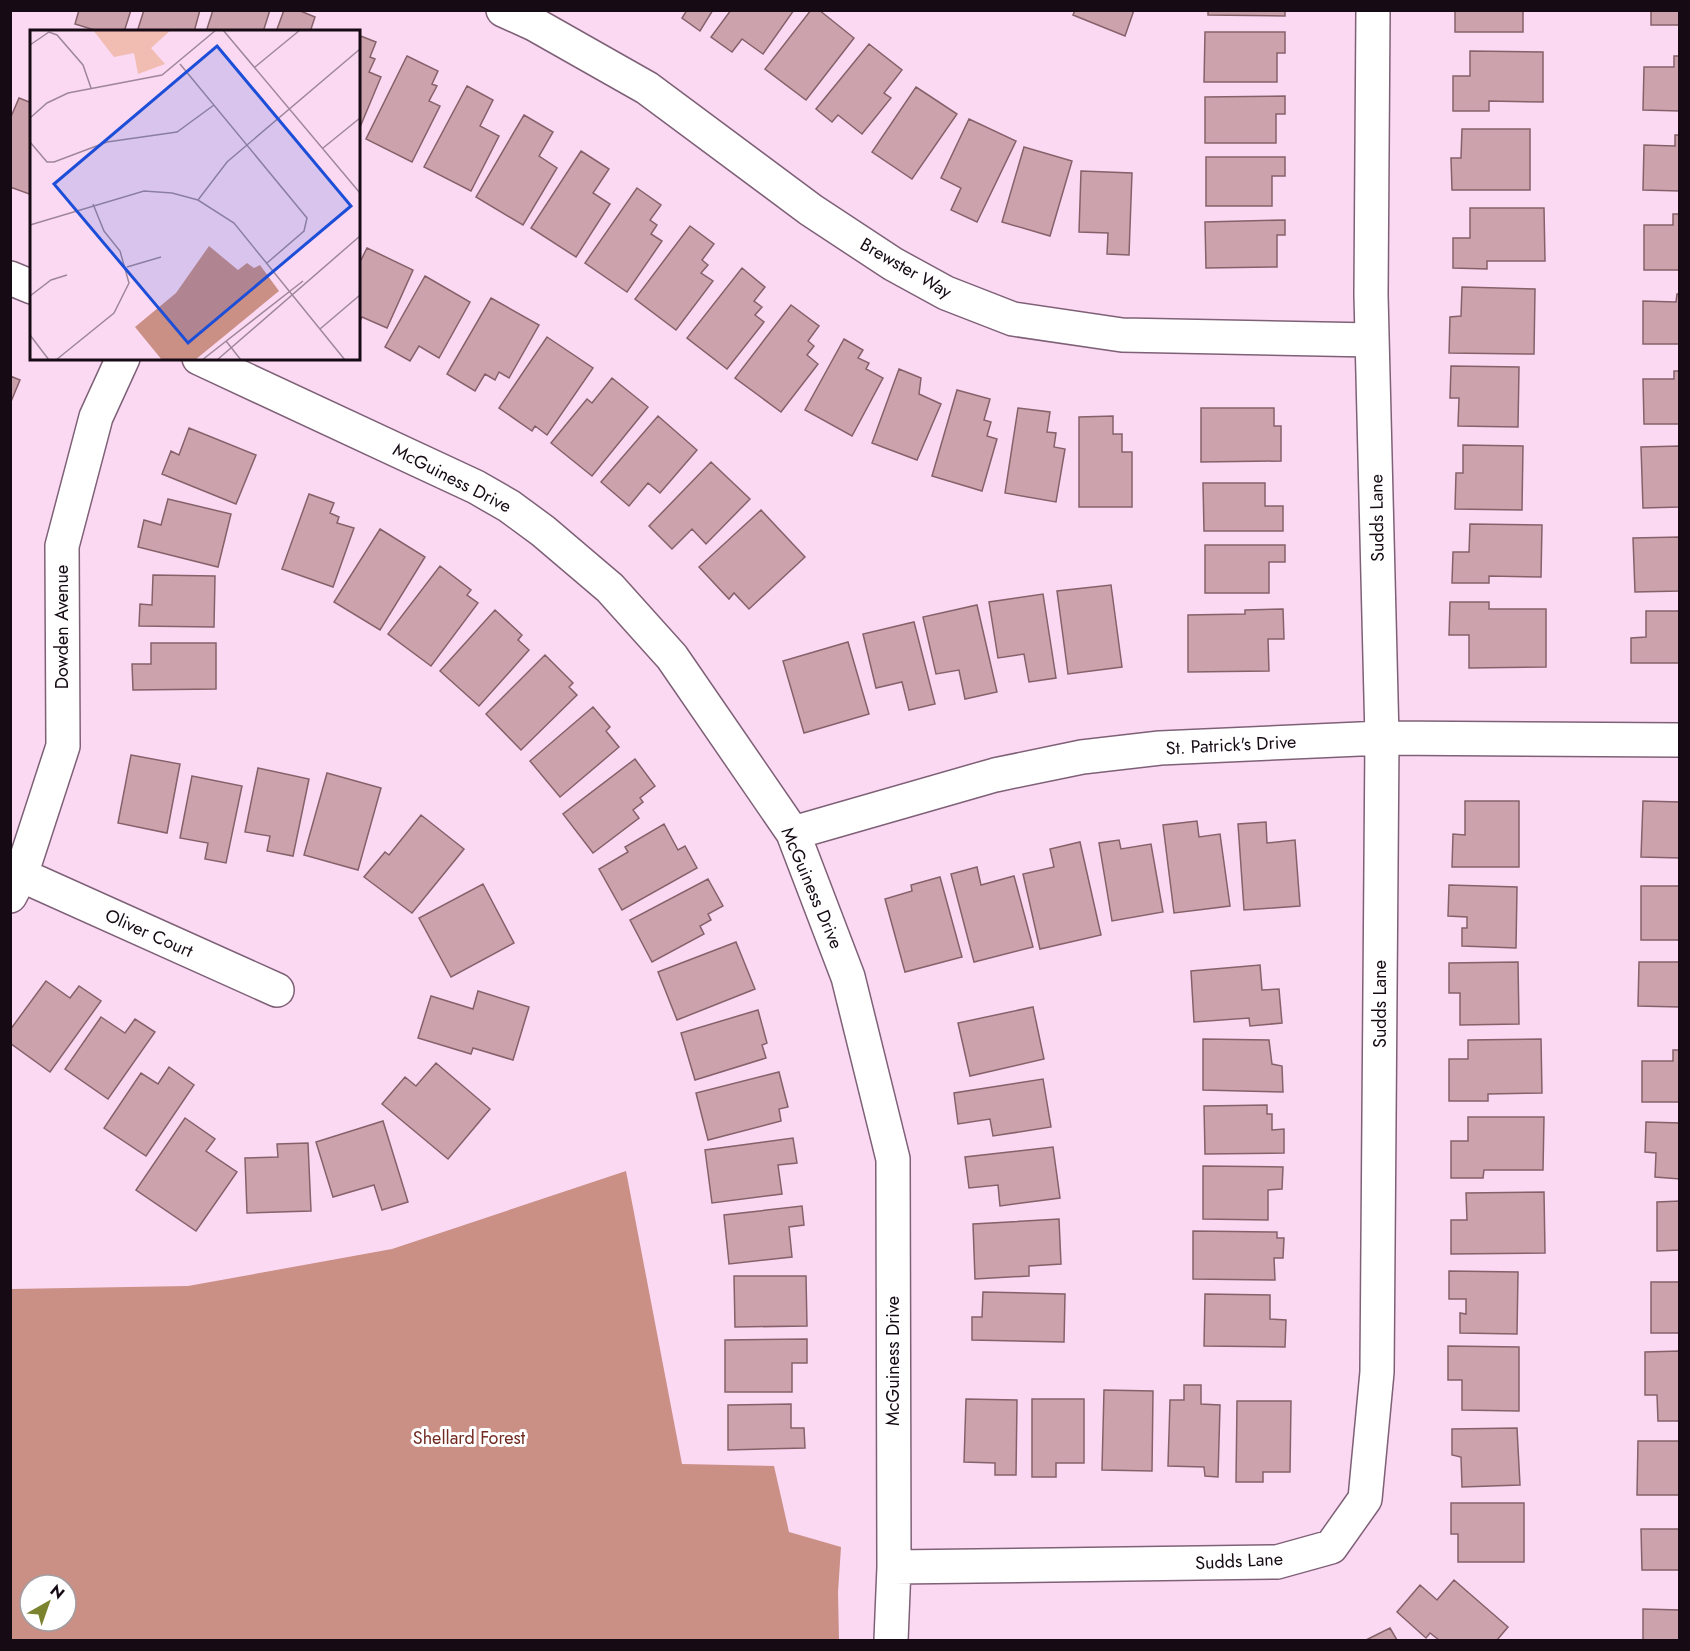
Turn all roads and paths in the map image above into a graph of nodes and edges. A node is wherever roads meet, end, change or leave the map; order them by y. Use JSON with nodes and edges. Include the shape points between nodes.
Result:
{"nodes":[{"id":1,"x":503,"y":10,"type":"edge"},
{"id":2,"x":1373,"y":10,"type":"edge"},
{"id":3,"x":10,"y":278,"type":"edge"},
{"id":4,"x":30,"y":286,"type":"edge"},
{"id":5,"x":1372,"y":340,"type":"junction"},
{"id":6,"x":122,"y":360,"type":"edge"},
{"id":7,"x":203,"y":360,"type":"edge"},
{"id":8,"x":1382,"y":738,"type":"junction"},
{"id":9,"x":1680,"y":740,"type":"edge"},
{"id":10,"x":793,"y":833,"type":"junction"},
{"id":11,"x":16,"y":886,"type":"edge"},
{"id":12,"x":277,"y":990,"type":"dead end"},
{"id":13,"x":894,"y":1568,"type":"junction"},
{"id":14,"x":891,"y":1641,"type":"edge"}],
"edges":[{"from":1,"to":5,"type":"street","name":"Brewster Way","via":[[647,88],[811,210],[893,264],[946,293],[1013,319],[1122,335]]},
{"from":2,"to":5,"type":"street","name":"Sudds Lane"},
{"from":3,"to":4,"type":"street"},
{"from":5,"to":8,"type":"street","name":"Sudds Lane"},
{"from":6,"to":11,"type":"street","name":"Dowden Avenue","via":[[96,417],[62,546],[63,746]]},
{"from":7,"to":10,"type":"street","name":"McGuiness Drive","via":[[476,487],[543,531],[610,588],[672,657]]},
{"from":8,"to":9,"type":"street","name":"St. Patrick's Drive"},
{"from":8,"to":10,"type":"street","name":"St. Patrick's Drive","via":[[1161,748],[1082,757],[995,775]]},
{"from":8,"to":13,"type":"street","name":"Sudds Lane","via":[[1377,1372],[1365,1499],[1331,1547],[1277,1562]]},
{"from":10,"to":13,"type":"street","name":"McGuiness Drive","via":[[848,977],[893,1159]]},
{"from":11,"to":12,"type":"street","name":"Oliver Court"},
{"from":13,"to":14,"type":"street","name":"McGuiness Drive"}]}
